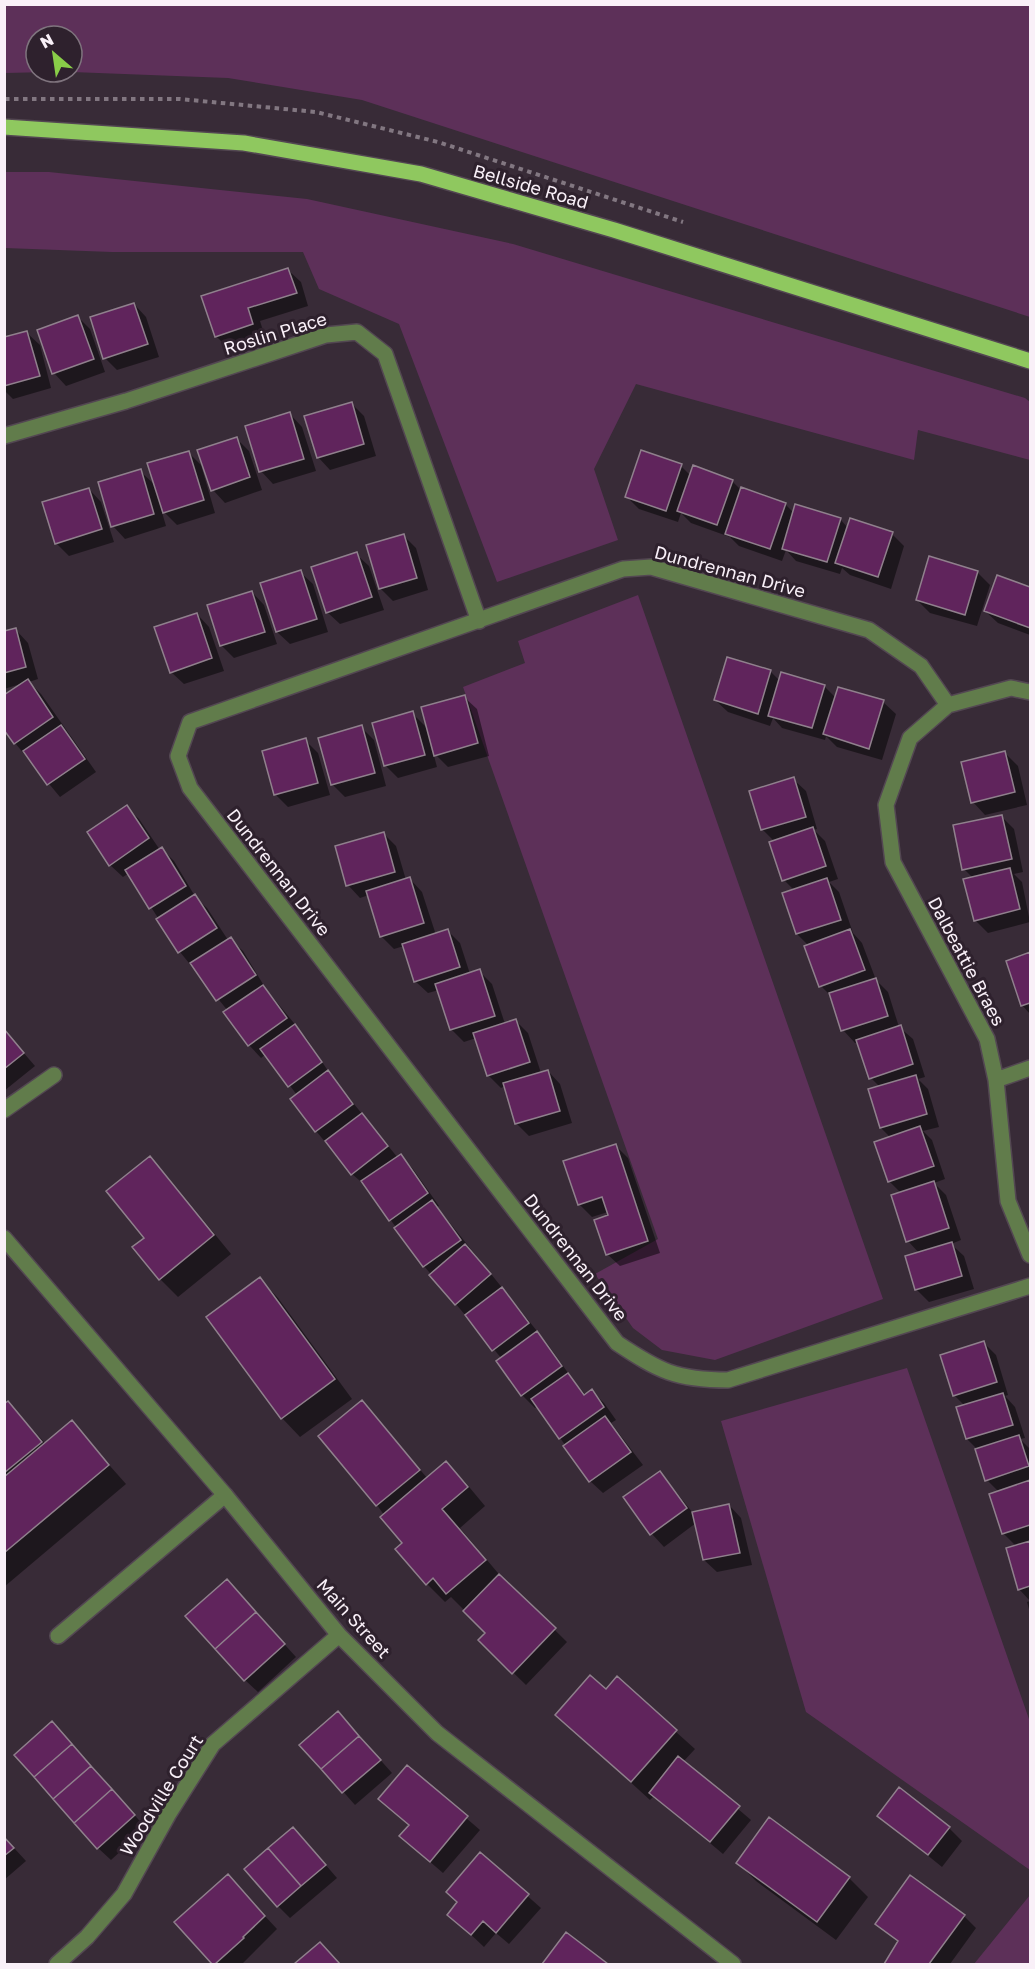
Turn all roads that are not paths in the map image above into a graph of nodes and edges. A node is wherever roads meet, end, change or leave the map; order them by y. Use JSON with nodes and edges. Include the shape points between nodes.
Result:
{"nodes":[{"id":1,"x":4,"y":126,"type":"edge"},
{"id":2,"x":1030,"y":361,"type":"edge"},
{"id":3,"x":4,"y":436,"type":"edge"},
{"id":4,"x":479,"y":621,"type":"junction"},
{"id":5,"x":1030,"y":692,"type":"edge"},
{"id":6,"x":948,"y":705,"type":"junction"},
{"id":7,"x":1030,"y":1068,"type":"edge"},
{"id":8,"x":54,"y":1075,"type":"dead end"},
{"id":9,"x":996,"y":1080,"type":"junction"},
{"id":10,"x":4,"y":1110,"type":"edge"},
{"id":11,"x":5,"y":1238,"type":"edge"},
{"id":12,"x":1030,"y":1255,"type":"edge"},
{"id":13,"x":1030,"y":1286,"type":"edge"},
{"id":14,"x":225,"y":1495,"type":"junction"},
{"id":15,"x":339,"y":1635,"type":"junction"},
{"id":16,"x":57,"y":1636,"type":"dead end"},
{"id":17,"x":57,"y":1965,"type":"edge"},
{"id":18,"x":733,"y":1965,"type":"edge"}],
"edges":[{"from":1,"to":2,"type":"main road","name":"Bellside Road","via":[[244,143],[421,174],[614,230]]},
{"from":3,"to":4,"type":"street","name":"Roslin Place","via":[[126,401],[327,335],[357,332],[385,354]]},
{"from":4,"to":6,"type":"street","name":"Dundrennan Drive","via":[[623,569],[651,567],[869,630],[921,666]]},
{"from":4,"to":13,"type":"street","name":"Dundrennan Drive","via":[[190,722],[178,756],[190,788],[618,1343],[654,1368],[692,1380],[728,1380]]},
{"from":5,"to":6,"type":"street","via":[[1011,688]]},
{"from":6,"to":9,"type":"street","name":"Dalbeattie Braes","via":[[910,738],[886,805],[893,862],[987,1039]]},
{"from":7,"to":9,"type":"street"},
{"from":8,"to":10,"type":"street"},
{"from":9,"to":12,"type":"street","name":"Dalbeattie Braes","via":[[1008,1201]]},
{"from":11,"to":14,"type":"street","name":"Main Street"},
{"from":14,"to":15,"type":"street","name":"Main Street"},
{"from":14,"to":16,"type":"street"},
{"from":15,"to":17,"type":"street","name":"Woodville Court","via":[[213,1744],[124,1894]]},
{"from":15,"to":18,"type":"street","name":"Main Street","via":[[437,1733]]}]}
